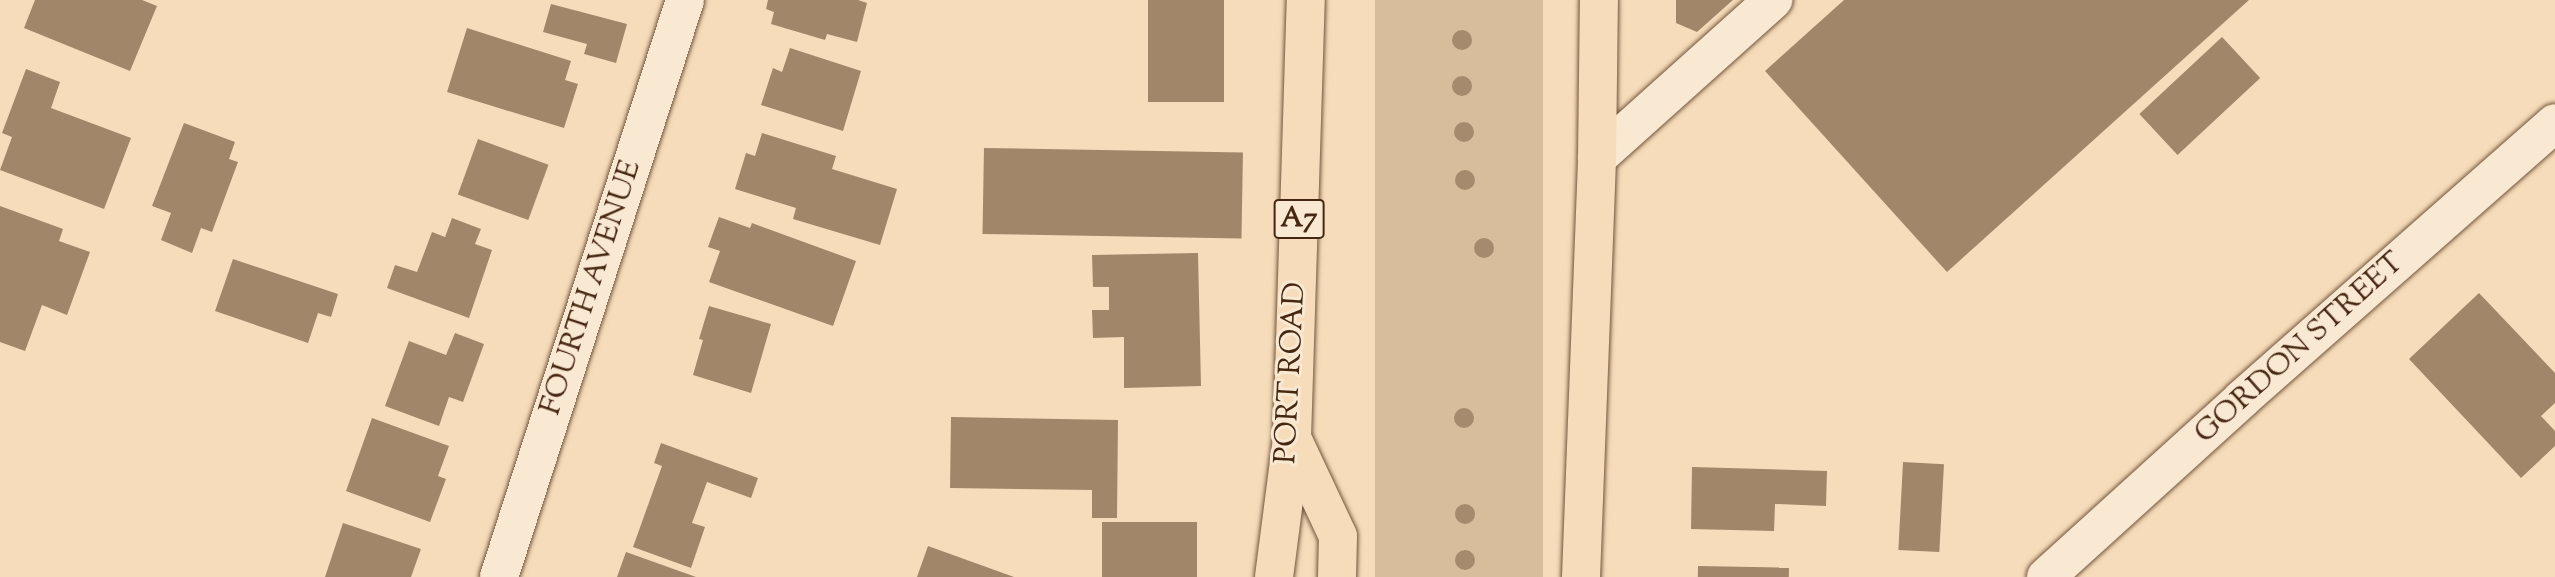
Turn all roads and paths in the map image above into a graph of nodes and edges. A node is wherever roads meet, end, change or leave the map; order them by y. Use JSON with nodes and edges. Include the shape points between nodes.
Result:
{"nodes":[{"id":1,"x":685,"y":0,"type":"edge"},
{"id":2,"x":1306,"y":0,"type":"edge"},
{"id":3,"x":1599,"y":0,"type":"edge"},
{"id":4,"x":1773,"y":0,"type":"edge"},
{"id":5,"x":2555,"y":123,"type":"edge"},
{"id":6,"x":1597,"y":158,"type":"junction"},
{"id":7,"x":1292,"y":438,"type":"junction"},
{"id":8,"x":499,"y":577,"type":"edge"},
{"id":9,"x":1274,"y":577,"type":"edge"},
{"id":10,"x":1337,"y":577,"type":"edge"},
{"id":11,"x":1581,"y":577,"type":"edge"},
{"id":12,"x":2046,"y":577,"type":"edge"}],
"edges":[{"from":1,"to":8,"type":"street","name":"FOURTH AVENUE"},
{"from":2,"to":7,"type":"highway","name":"PORT ROAD","number":"A7"},
{"from":3,"to":6,"type":"highway"},
{"from":4,"to":6,"type":"street"},
{"from":5,"to":12,"type":"street","name":"GORDON STREET"},
{"from":6,"to":11,"type":"highway"},
{"from":7,"to":9,"type":"highway","name":"PORT ROAD","number":"A7"},
{"from":7,"to":10,"type":"highway","via":[[1338,536]]}]}
